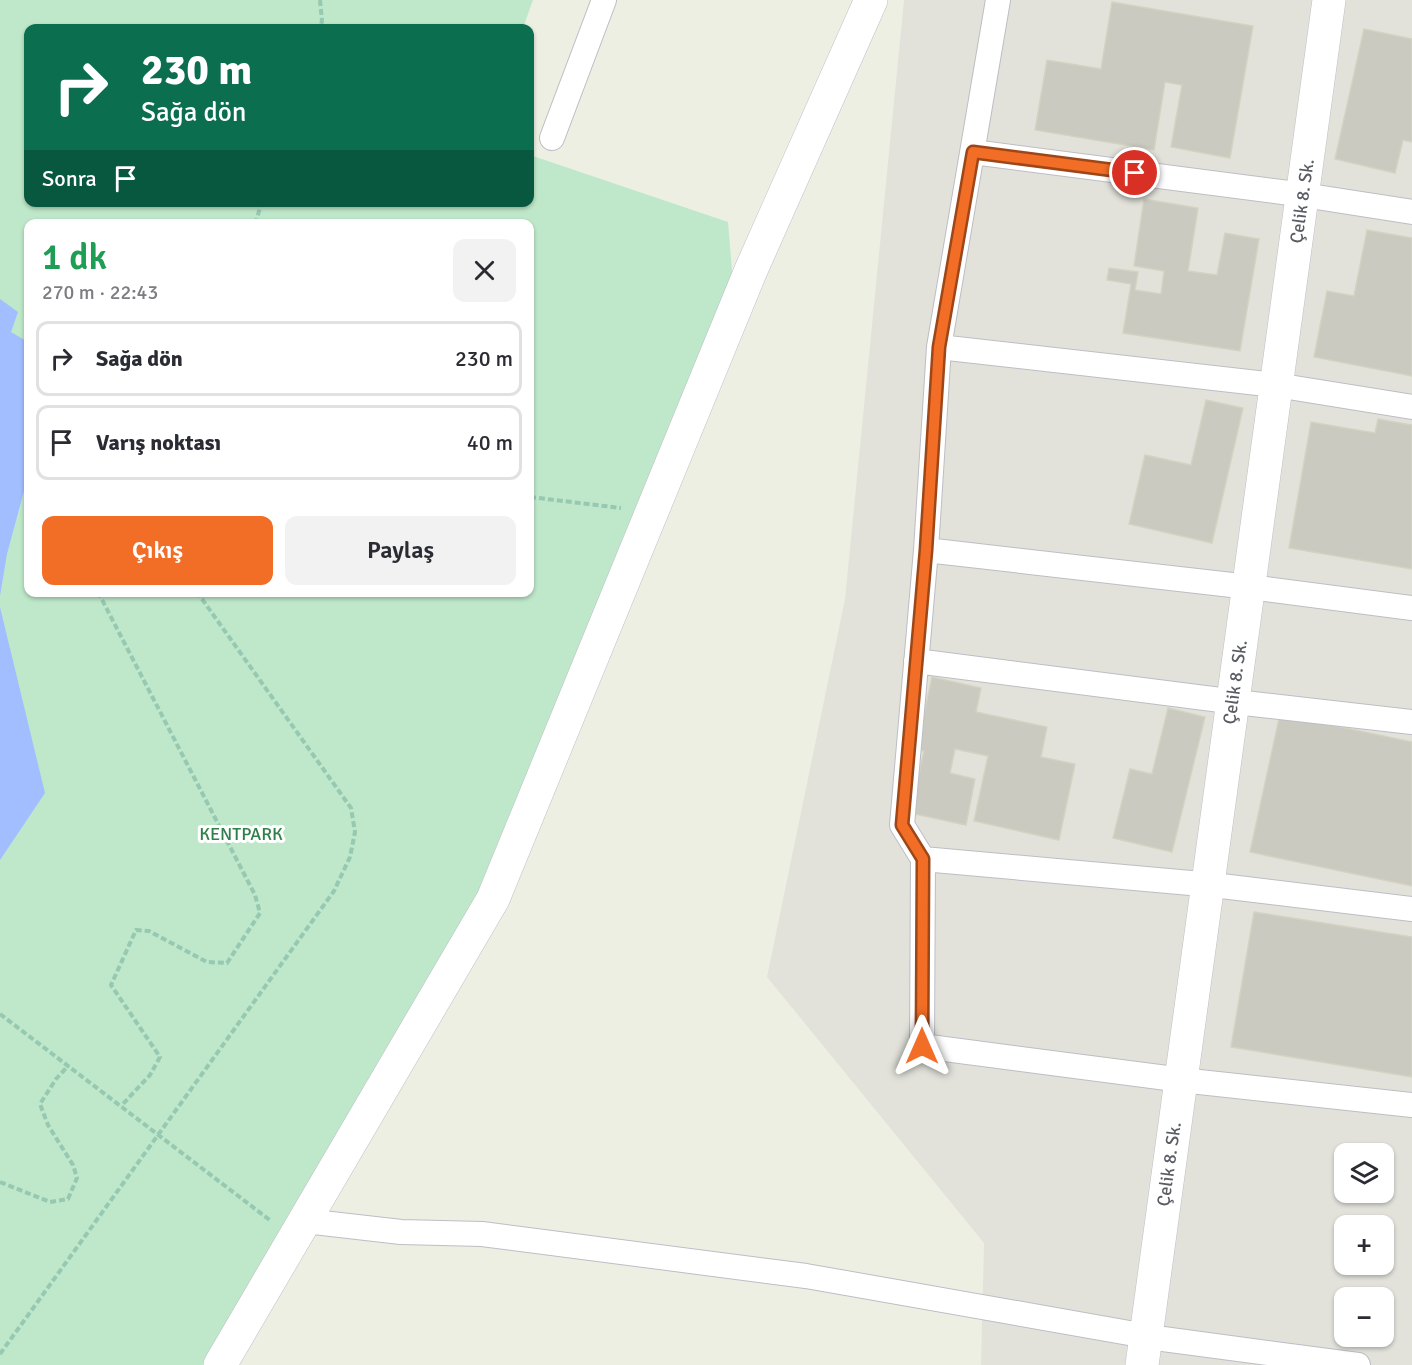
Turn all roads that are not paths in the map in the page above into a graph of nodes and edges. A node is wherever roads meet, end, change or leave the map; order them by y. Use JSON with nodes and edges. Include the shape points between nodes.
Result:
{"nodes":[{"id":1,"x":604,"y":0,"type":"edge"},
{"id":2,"x":871,"y":0,"type":"edge"},
{"id":3,"x":998,"y":0,"type":"edge"},
{"id":4,"x":1329,"y":0,"type":"edge"},
{"id":5,"x":552,"y":138,"type":"dead end"},
{"id":6,"x":973,"y":152,"type":"junction"},
{"id":7,"x":1303,"y":195,"type":"junction"},
{"id":8,"x":1412,"y":212,"type":"edge"},
{"id":9,"x":939,"y":347,"type":"junction"},
{"id":10,"x":1276,"y":385,"type":"junction"},
{"id":11,"x":1412,"y":408,"type":"edge"},
{"id":12,"x":926,"y":550,"type":"junction"},
{"id":13,"x":1249,"y":587,"type":"junction"},
{"id":14,"x":1412,"y":608,"type":"edge"},
{"id":15,"x":916,"y":661,"type":"junction"},
{"id":16,"x":1233,"y":702,"type":"junction"},
{"id":17,"x":1412,"y":722,"type":"edge"},
{"id":18,"x":923,"y":859,"type":"junction"},
{"id":19,"x":1207,"y":885,"type":"junction"},
{"id":20,"x":1412,"y":909,"type":"edge"},
{"id":21,"x":1180,"y":1080,"type":"junction"},
{"id":22,"x":1412,"y":1105,"type":"edge"},
{"id":23,"x":299,"y":1229,"type":"junction"},
{"id":24,"x":1143,"y":1351,"type":"edge"},
{"id":25,"x":220,"y":1365,"type":"edge"},
{"id":26,"x":1358,"y":1365,"type":"edge"}],
"edges":[{"from":1,"to":5,"type":"street"},
{"from":2,"to":23,"type":"street","via":[[751,270],[493,898]]},
{"from":3,"to":6,"type":"street"},
{"from":4,"to":7,"type":"street","name":"Çelik 8. Sk."},
{"from":6,"to":7,"type":"street"},
{"from":6,"to":9,"type":"street"},
{"from":7,"to":8,"type":"street"},
{"from":7,"to":10,"type":"street","name":"Çelik 8. Sk."},
{"from":9,"to":10,"type":"street"},
{"from":9,"to":12,"type":"street"},
{"from":10,"to":11,"type":"street"},
{"from":10,"to":13,"type":"street","name":"Çelik 8. Sk."},
{"from":12,"to":13,"type":"street"},
{"from":12,"to":15,"type":"street"},
{"from":13,"to":14,"type":"street"},
{"from":13,"to":16,"type":"street","name":"Çelik 8. Sk."},
{"from":15,"to":16,"type":"street"},
{"from":15,"to":18,"type":"street","via":[[902,825]]},
{"from":16,"to":17,"type":"street"},
{"from":16,"to":19,"type":"street","name":"Çelik 8. Sk."},
{"from":18,"to":19,"type":"street"},
{"from":18,"to":21,"type":"street","via":[[922,1046]]},
{"from":19,"to":20,"type":"street"},
{"from":19,"to":21,"type":"street","name":"Çelik 8. Sk."},
{"from":21,"to":22,"type":"street"},
{"from":21,"to":24,"type":"street","name":"Çelik 8. Sk."},
{"from":23,"to":24,"type":"street","via":[[482,1234],[806,1276]]},
{"from":23,"to":25,"type":"street"},
{"from":24,"to":26,"type":"street"}]}
